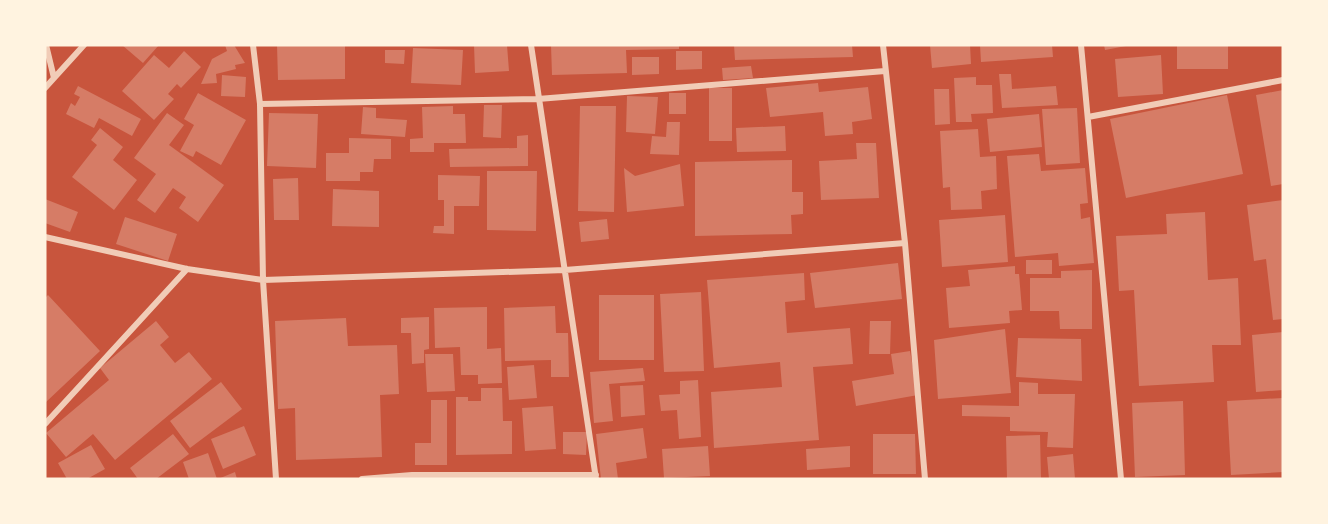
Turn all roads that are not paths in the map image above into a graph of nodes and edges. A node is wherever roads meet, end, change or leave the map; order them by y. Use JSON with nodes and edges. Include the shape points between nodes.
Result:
{"nodes":[{"id":1,"x":45,"y":45,"type":"edge"},
{"id":2,"x":84,"y":45,"type":"edge"},
{"id":3,"x":253,"y":45,"type":"edge"},
{"id":4,"x":531,"y":45,"type":"edge"},
{"id":5,"x":883,"y":45,"type":"edge"},
{"id":6,"x":1081,"y":45,"type":"edge"},
{"id":7,"x":885,"y":71,"type":"junction"},
{"id":8,"x":54,"y":78,"type":"junction"},
{"id":9,"x":1283,"y":80,"type":"edge"},
{"id":10,"x":45,"y":88,"type":"edge"},
{"id":11,"x":538,"y":99,"type":"junction"},
{"id":12,"x":260,"y":104,"type":"junction"},
{"id":13,"x":1088,"y":117,"type":"junction"},
{"id":14,"x":45,"y":237,"type":"edge"},
{"id":15,"x":905,"y":243,"type":"junction"},
{"id":16,"x":187,"y":269,"type":"junction"},
{"id":17,"x":565,"y":270,"type":"junction"},
{"id":18,"x":263,"y":280,"type":"junction"},
{"id":19,"x":45,"y":424,"type":"edge"},
{"id":20,"x":596,"y":477,"type":"edge"},
{"id":21,"x":276,"y":479,"type":"edge"},
{"id":22,"x":362,"y":479,"type":"edge"},
{"id":23,"x":926,"y":479,"type":"edge"},
{"id":24,"x":1121,"y":479,"type":"edge"}],
"edges":[{"from":1,"to":8,"type":"street"},
{"from":2,"to":8,"type":"street"},
{"from":3,"to":12,"type":"street"},
{"from":4,"to":11,"type":"street"},
{"from":5,"to":7,"type":"street"},
{"from":6,"to":13,"type":"street"},
{"from":7,"to":11,"type":"street"},
{"from":7,"to":15,"type":"street"},
{"from":8,"to":10,"type":"street"},
{"from":9,"to":13,"type":"street"},
{"from":11,"to":12,"type":"street"},
{"from":11,"to":17,"type":"street"},
{"from":12,"to":18,"type":"street"},
{"from":13,"to":24,"type":"street"},
{"from":14,"to":16,"type":"street"},
{"from":15,"to":17,"type":"street"},
{"from":15,"to":23,"type":"street"},
{"from":16,"to":18,"type":"street"},
{"from":16,"to":19,"type":"street"},
{"from":17,"to":18,"type":"street"},
{"from":17,"to":20,"type":"street"},
{"from":18,"to":21,"type":"street"},
{"from":20,"to":22,"type":"street","via":[[412,475]]}]}
